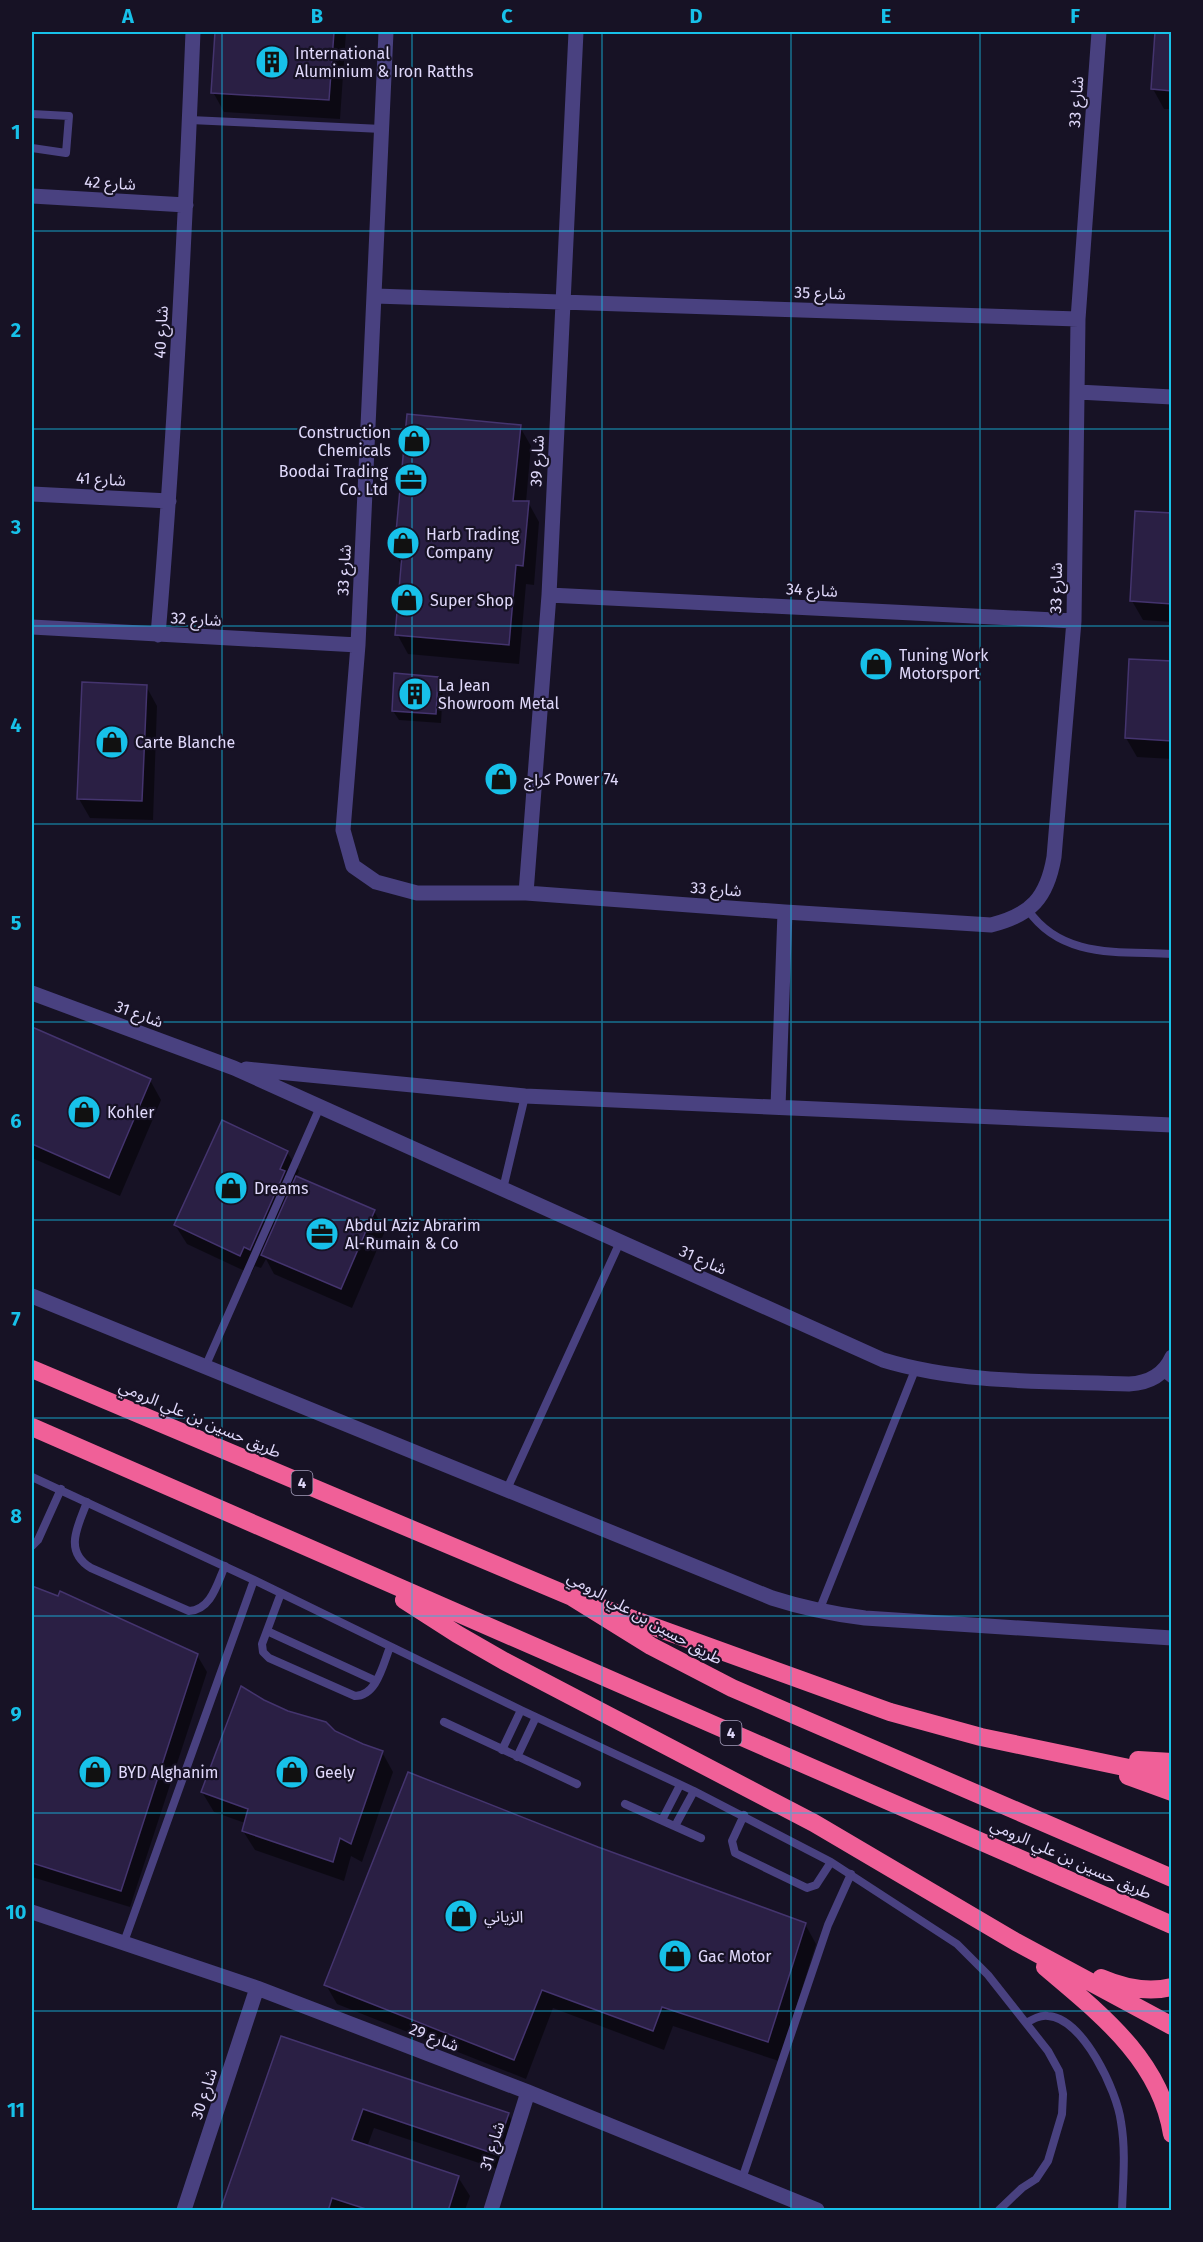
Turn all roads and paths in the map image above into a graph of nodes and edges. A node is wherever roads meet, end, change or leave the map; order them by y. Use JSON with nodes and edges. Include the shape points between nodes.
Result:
{"nodes":[{"id":1,"x":193,"y":32,"type":"edge"},
{"id":2,"x":386,"y":32,"type":"edge"},
{"id":3,"x":576,"y":32,"type":"edge"},
{"id":4,"x":1099,"y":32,"type":"edge"},
{"id":5,"x":32,"y":114,"type":"edge"},
{"id":6,"x":190,"y":120,"type":"junction"},
{"id":7,"x":382,"y":129,"type":"junction"},
{"id":8,"x":32,"y":148,"type":"edge"},
{"id":9,"x":32,"y":196,"type":"edge"},
{"id":10,"x":186,"y":205,"type":"junction"},
{"id":11,"x":375,"y":296,"type":"junction"},
{"id":12,"x":562,"y":302,"type":"junction"},
{"id":13,"x":1078,"y":320,"type":"junction"},
{"id":14,"x":1078,"y":392,"type":"junction"},
{"id":15,"x":1172,"y":397,"type":"edge"},
{"id":16,"x":32,"y":494,"type":"edge"},
{"id":17,"x":169,"y":501,"type":"junction"},
{"id":18,"x":549,"y":595,"type":"junction"},
{"id":19,"x":1074,"y":621,"type":"junction"},
{"id":20,"x":32,"y":627,"type":"edge"},
{"id":21,"x":158,"y":635,"type":"junction"},
{"id":22,"x":358,"y":645,"type":"junction"},
{"id":23,"x":526,"y":892,"type":"junction"},
{"id":24,"x":1028,"y":910,"type":"junction"},
{"id":25,"x":785,"y":912,"type":"junction"},
{"id":26,"x":1172,"y":954,"type":"edge"},
{"id":27,"x":32,"y":993,"type":"edge"},
{"id":28,"x":234,"y":1068,"type":"junction"},
{"id":29,"x":525,"y":1096,"type":"junction"},
{"id":30,"x":320,"y":1107,"type":"junction"},
{"id":31,"x":778,"y":1107,"type":"junction"},
{"id":32,"x":1172,"y":1125,"type":"edge"},
{"id":33,"x":503,"y":1189,"type":"junction"},
{"id":34,"x":620,"y":1242,"type":"junction"},
{"id":35,"x":32,"y":1296,"type":"edge"},
{"id":36,"x":1172,"y":1357,"type":"edge"},
{"id":37,"x":206,"y":1365,"type":"junction"},
{"id":38,"x":32,"y":1369,"type":"edge"},
{"id":39,"x":915,"y":1370,"type":"junction"},
{"id":40,"x":1167,"y":1376,"type":"edge"},
{"id":41,"x":32,"y":1427,"type":"edge"},
{"id":42,"x":32,"y":1477,"type":"edge"},
{"id":43,"x":507,"y":1489,"type":"junction"},
{"id":44,"x":60,"y":1490,"type":"junction"},
{"id":45,"x":87,"y":1502,"type":"junction"},
{"id":46,"x":32,"y":1546,"type":"edge"},
{"id":47,"x":225,"y":1566,"type":"junction"},
{"id":48,"x":368,"y":1575,"type":"junction"},
{"id":49,"x":254,"y":1580,"type":"junction"},
{"id":50,"x":281,"y":1593,"type":"junction"},
{"id":51,"x":572,"y":1597,"type":"junction"},
{"id":52,"x":818,"y":1611,"type":"junction"},
{"id":53,"x":267,"y":1631,"type":"junction"},
{"id":54,"x":1172,"y":1638,"type":"edge"},
{"id":55,"x":390,"y":1647,"type":"junction"},
{"id":56,"x":376,"y":1682,"type":"junction"},
{"id":57,"x":521,"y":1710,"type":"junction"},
{"id":58,"x":536,"y":1717,"type":"junction"},
{"id":59,"x":444,"y":1722,"type":"dead end"},
{"id":60,"x":502,"y":1750,"type":"junction"},
{"id":61,"x":1073,"y":1756,"type":"junction"},
{"id":62,"x":517,"y":1757,"type":"junction"},
{"id":63,"x":1172,"y":1762,"type":"edge"},
{"id":64,"x":1172,"y":1777,"type":"edge"},
{"id":65,"x":576,"y":1785,"type":"dead end"},
{"id":66,"x":680,"y":1785,"type":"junction"},
{"id":67,"x":693,"y":1791,"type":"junction"},
{"id":68,"x":1172,"y":1792,"type":"edge"},
{"id":69,"x":625,"y":1804,"type":"dead end"},
{"id":70,"x":744,"y":1815,"type":"junction"},
{"id":71,"x":662,"y":1820,"type":"junction"},
{"id":72,"x":675,"y":1826,"type":"junction"},
{"id":73,"x":701,"y":1838,"type":"dead end"},
{"id":74,"x":831,"y":1862,"type":"junction"},
{"id":75,"x":851,"y":1874,"type":"junction"},
{"id":76,"x":1172,"y":1878,"type":"edge"},
{"id":77,"x":32,"y":1912,"type":"edge"},
{"id":78,"x":1172,"y":1925,"type":"edge"},
{"id":79,"x":124,"y":1942,"type":"junction"},
{"id":80,"x":1016,"y":1942,"type":"junction"},
{"id":81,"x":1172,"y":1987,"type":"edge"},
{"id":82,"x":257,"y":1988,"type":"junction"},
{"id":83,"x":1026,"y":2023,"type":"junction"},
{"id":84,"x":1172,"y":2026,"type":"edge"},
{"id":85,"x":528,"y":2092,"type":"junction"},
{"id":86,"x":1172,"y":2134,"type":"edge"},
{"id":87,"x":742,"y":2179,"type":"junction"},
{"id":88,"x":813,"y":2210,"type":"edge"},
{"id":89,"x":184,"y":2211,"type":"edge"},
{"id":90,"x":491,"y":2211,"type":"edge"},
{"id":91,"x":999,"y":2211,"type":"edge"},
{"id":92,"x":1122,"y":2211,"type":"edge"}],
"edges":[{"from":1,"to":6,"type":"street","name":"شارع 40"},
{"from":2,"to":7,"type":"street","name":"شارع 33"},
{"from":3,"to":12,"type":"street","name":"شارع 39"},
{"from":4,"to":13,"type":"street","name":"شارع 33"},
{"from":5,"to":8,"type":"lane","via":[[69,116],[66,153]]},
{"from":6,"to":7,"type":"lane"},
{"from":6,"to":10,"type":"street","name":"شارع 40"},
{"from":7,"to":11,"type":"street","name":"شارع 33"},
{"from":9,"to":10,"type":"street","name":"شارع 42"},
{"from":10,"to":17,"type":"street","name":"شارع 40"},
{"from":11,"to":12,"type":"street","name":"شارع 35"},
{"from":11,"to":22,"type":"street","name":"شارع 33"},
{"from":12,"to":13,"type":"street","name":"شارع 35"},
{"from":12,"to":18,"type":"street","name":"شارع 39"},
{"from":13,"to":14,"type":"street","name":"شارع 33"},
{"from":14,"to":15,"type":"street"},
{"from":14,"to":19,"type":"street","name":"شارع 33"},
{"from":16,"to":17,"type":"street","name":"شارع 41"},
{"from":17,"to":21,"type":"street","name":"شارع 40"},
{"from":18,"to":19,"type":"street","name":"شارع 34"},
{"from":18,"to":23,"type":"street","name":"شارع 39"},
{"from":19,"to":24,"type":"street","name":"شارع 33","via":[[1051,877]]},
{"from":20,"to":21,"type":"street","name":"32 شارع"},
{"from":21,"to":22,"type":"street","name":"32 شارع"},
{"from":22,"to":23,"type":"street","name":"شارع 33","via":[[343,830],[353,866],[376,882],[417,894]]},
{"from":23,"to":25,"type":"street","name":"شارع 33"},
{"from":24,"to":25,"type":"street","name":"شارع 33","via":[[991,925]]},
{"from":24,"to":26,"type":"lane","via":[[1044,929],[1071,945]]},
{"from":25,"to":31,"type":"street"},
{"from":27,"to":28,"type":"street","name":"شارع 31"},
{"from":28,"to":29,"type":"street","name":"شارع 31"},
{"from":28,"to":30,"type":"street","name":"شارع 31"},
{"from":29,"to":31,"type":"street","name":"شارع 31"},
{"from":29,"to":33,"type":"lane"},
{"from":30,"to":33,"type":"street","name":"شارع 31"},
{"from":30,"to":37,"type":"lane"},
{"from":31,"to":32,"type":"street","name":"شارع 31"},
{"from":33,"to":34,"type":"street","name":"شارع 31"},
{"from":34,"to":39,"type":"street","name":"شارع 31","via":[[853,1347]]},
{"from":34,"to":43,"type":"lane"},
{"from":35,"to":37,"type":"street"},
{"from":36,"to":40,"type":"street","name":"شارع 31"},
{"from":37,"to":43,"type":"street"},
{"from":38,"to":51,"type":"highway","name":"طريق حسين بن علي الرومي","number":"4"},
{"from":39,"to":40,"type":"street","name":"شارع 31","via":[[955,1377],[1129,1384]]},
{"from":39,"to":52,"type":"lane"},
{"from":41,"to":48,"type":"highway","name":"طريق حسين بن علي الرومي","number":"4"},
{"from":42,"to":44,"type":"lane"},
{"from":43,"to":52,"type":"street","via":[[772,1598]]},
{"from":44,"to":45,"type":"lane"},
{"from":44,"to":46,"type":"lane"},
{"from":45,"to":47,"type":"lane"},
{"from":45,"to":47,"type":"lane","via":[[74,1543],[79,1558],[91,1568],[189,1611],[197,1611],[208,1601]]},
{"from":47,"to":49,"type":"lane"},
{"from":48,"to":78,"type":"highway","name":"طريق حسين بن علي الرومي","number":"4"},
{"from":48,"to":80,"type":"highway","via":[[485,1650],[814,1823]]},
{"from":49,"to":50,"type":"lane"},
{"from":49,"to":79,"type":"lane"},
{"from":50,"to":53,"type":"lane"},
{"from":50,"to":55,"type":"lane"},
{"from":51,"to":61,"type":"highway","via":[[890,1712],[981,1737]]},
{"from":51,"to":76,"type":"highway","name":"طريق حسين بن علي الرومي","number":"4","via":[[651,1646],[732,1688]]},
{"from":52,"to":54,"type":"street","via":[[865,1618]]},
{"from":53,"to":56,"type":"lane"},
{"from":53,"to":56,"type":"lane","via":[[262,1648],[269,1658],[355,1696],[366,1694]]},
{"from":55,"to":56,"type":"lane"},
{"from":55,"to":57,"type":"lane"},
{"from":57,"to":58,"type":"lane"},
{"from":57,"to":60,"type":"lane"},
{"from":58,"to":62,"type":"lane"},
{"from":58,"to":66,"type":"lane"},
{"from":59,"to":60,"type":"lane"},
{"from":60,"to":62,"type":"lane"},
{"from":61,"to":63,"type":"highway"},
{"from":61,"to":64,"type":"highway"},
{"from":61,"to":68,"type":"highway"},
{"from":62,"to":65,"type":"lane"},
{"from":66,"to":67,"type":"lane"},
{"from":66,"to":71,"type":"lane"},
{"from":67,"to":70,"type":"lane"},
{"from":67,"to":72,"type":"lane"},
{"from":69,"to":71,"type":"lane"},
{"from":70,"to":74,"type":"lane"},
{"from":70,"to":74,"type":"lane","via":[[732,1841],[735,1853],[807,1888],[816,1885]]},
{"from":71,"to":72,"type":"lane"},
{"from":72,"to":73,"type":"lane"},
{"from":74,"to":75,"type":"lane"},
{"from":75,"to":83,"type":"lane","via":[[957,1944],[988,1974]]},
{"from":75,"to":87,"type":"lane","via":[[831,1917]]},
{"from":77,"to":79,"type":"street","name":"شارع 29"},
{"from":79,"to":82,"type":"street","name":"شارع 29"},
{"from":80,"to":81,"type":"highway","via":[[1117,1985],[1149,1990]]},
{"from":80,"to":84,"type":"highway"},
{"from":80,"to":86,"type":"highway","via":[[1109,2023],[1134,2050],[1154,2081]]},
{"from":82,"to":85,"type":"street","name":"شارع 29"},
{"from":82,"to":89,"type":"street","name":"شارع 30"},
{"from":83,"to":91,"type":"lane","via":[[1059,2071],[1064,2094],[1062,2114],[1043,2171]]},
{"from":83,"to":92,"type":"lane","via":[[1040,2016],[1054,2017],[1074,2031],[1103,2070],[1121,2121]]},
{"from":85,"to":87,"type":"street","name":"شارع 29"},
{"from":85,"to":90,"type":"street","name":"شارع 31"},
{"from":87,"to":88,"type":"street","name":"شارع 29"}]}
